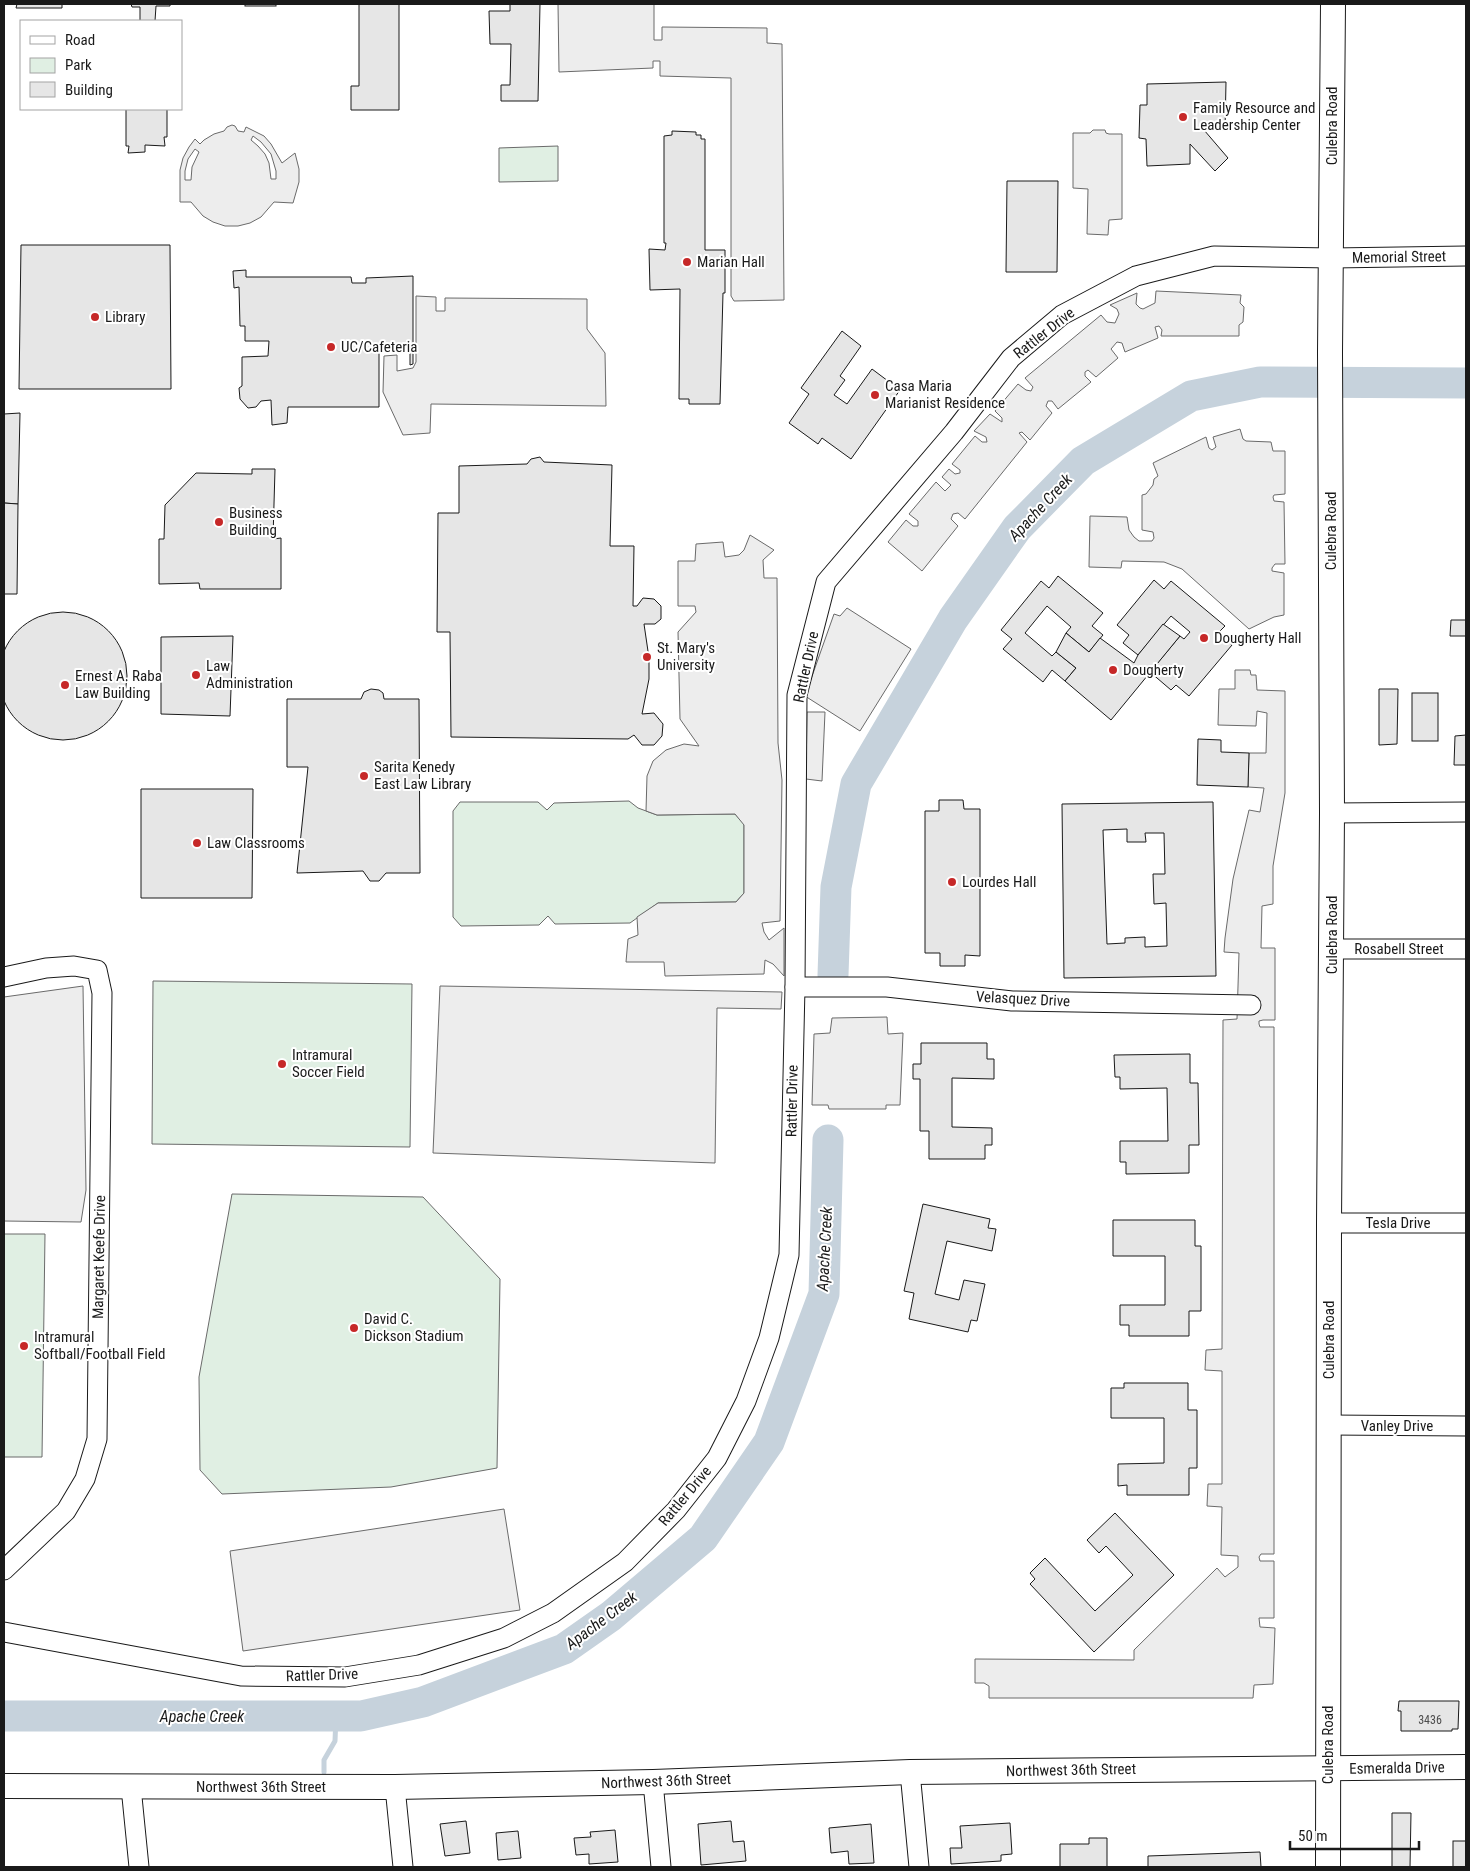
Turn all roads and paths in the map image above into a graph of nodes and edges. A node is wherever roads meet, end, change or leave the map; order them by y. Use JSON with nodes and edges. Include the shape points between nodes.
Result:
{"nodes":[{"id":1,"x":1333,"y":4,"type":"edge"},
{"id":2,"x":1466,"y":256,"type":"edge"},
{"id":3,"x":1332,"y":258,"type":"junction"},
{"id":4,"x":1466,"y":812,"type":"edge"},
{"id":5,"x":1332,"y":813,"type":"junction"},
{"id":6,"x":1332,"y":949,"type":"junction"},
{"id":7,"x":1466,"y":949,"type":"edge"},
{"id":8,"x":4,"y":977,"type":"edge"},
{"id":9,"x":795,"y":987,"type":"junction"},
{"id":10,"x":1251,"y":1005,"type":"dead end"},
{"id":11,"x":1329,"y":1223,"type":"junction"},
{"id":12,"x":1466,"y":1223,"type":"edge"},
{"id":13,"x":1328,"y":1425,"type":"junction"},
{"id":14,"x":1466,"y":1426,"type":"edge"},
{"id":15,"x":4,"y":1570,"type":"edge"},
{"id":16,"x":4,"y":1632,"type":"edge"},
{"id":17,"x":1466,"y":1767,"type":"edge"},
{"id":18,"x":1328,"y":1769,"type":"junction"},
{"id":19,"x":910,"y":1772,"type":"junction"},
{"id":20,"x":652,"y":1782,"type":"junction"},
{"id":21,"x":4,"y":1786,"type":"edge"},
{"id":22,"x":131,"y":1786,"type":"junction"},
{"id":23,"x":396,"y":1787,"type":"junction"},
{"id":24,"x":139,"y":1867,"type":"edge"},
{"id":25,"x":403,"y":1867,"type":"edge"},
{"id":26,"x":661,"y":1867,"type":"edge"},
{"id":27,"x":919,"y":1867,"type":"edge"},
{"id":28,"x":1328,"y":1867,"type":"edge"}],
"edges":[{"from":1,"to":3,"type":"main road","name":"Culebra Road"},
{"from":2,"to":3,"type":"street","name":"Memorial Street"},
{"from":3,"to":5,"type":"main road","name":"Culebra Road"},
{"from":3,"to":9,"type":"street","name":"Rattler Drive","via":[[1214,256],[1136,276],[1062,315],[1011,358],[954,432],[826,582],[797,695]]},
{"from":4,"to":5,"type":"street"},
{"from":5,"to":6,"type":"main road","name":"Culebra Road"},
{"from":6,"to":7,"type":"street","name":"Rosabell Street"},
{"from":6,"to":11,"type":"main road","name":"Culebra Road"},
{"from":8,"to":15,"type":"street","name":"Margaret Keefe Drive","via":[[74,966],[97,970],[102,993],[97,1439],[85,1479],[66,1511]]},
{"from":9,"to":10,"type":"street","name":"Velasquez Drive","via":[[888,987],[1012,1001]]},
{"from":9,"to":16,"type":"street","name":"Rattler Drive","via":[[788,1255],[770,1338],[746,1401],[717,1458],[676,1510],[625,1562],[553,1613],[504,1638],[419,1665],[345,1677],[241,1676]]},
{"from":11,"to":12,"type":"street","name":"Tesla Drive"},
{"from":11,"to":13,"type":"main road","name":"Culebra Road"},
{"from":13,"to":14,"type":"street","name":"Vanley Drive"},
{"from":13,"to":18,"type":"main road","name":"Culebra Road"},
{"from":17,"to":18,"type":"main road","name":"Esmeralda Drive"},
{"from":18,"to":19,"type":"main road","name":"Northwest 36th Street"},
{"from":18,"to":28,"type":"main road","name":"Culebra Road"},
{"from":19,"to":20,"type":"main road","name":"Northwest 36th Street"},
{"from":19,"to":27,"type":"street"},
{"from":20,"to":23,"type":"main road","name":"Northwest 36th Street"},
{"from":20,"to":26,"type":"street"},
{"from":21,"to":22,"type":"main road","name":"Northwest 36th Street"},
{"from":22,"to":23,"type":"main road","name":"Northwest 36th Street"},
{"from":22,"to":24,"type":"street"},
{"from":23,"to":25,"type":"street"}]}
